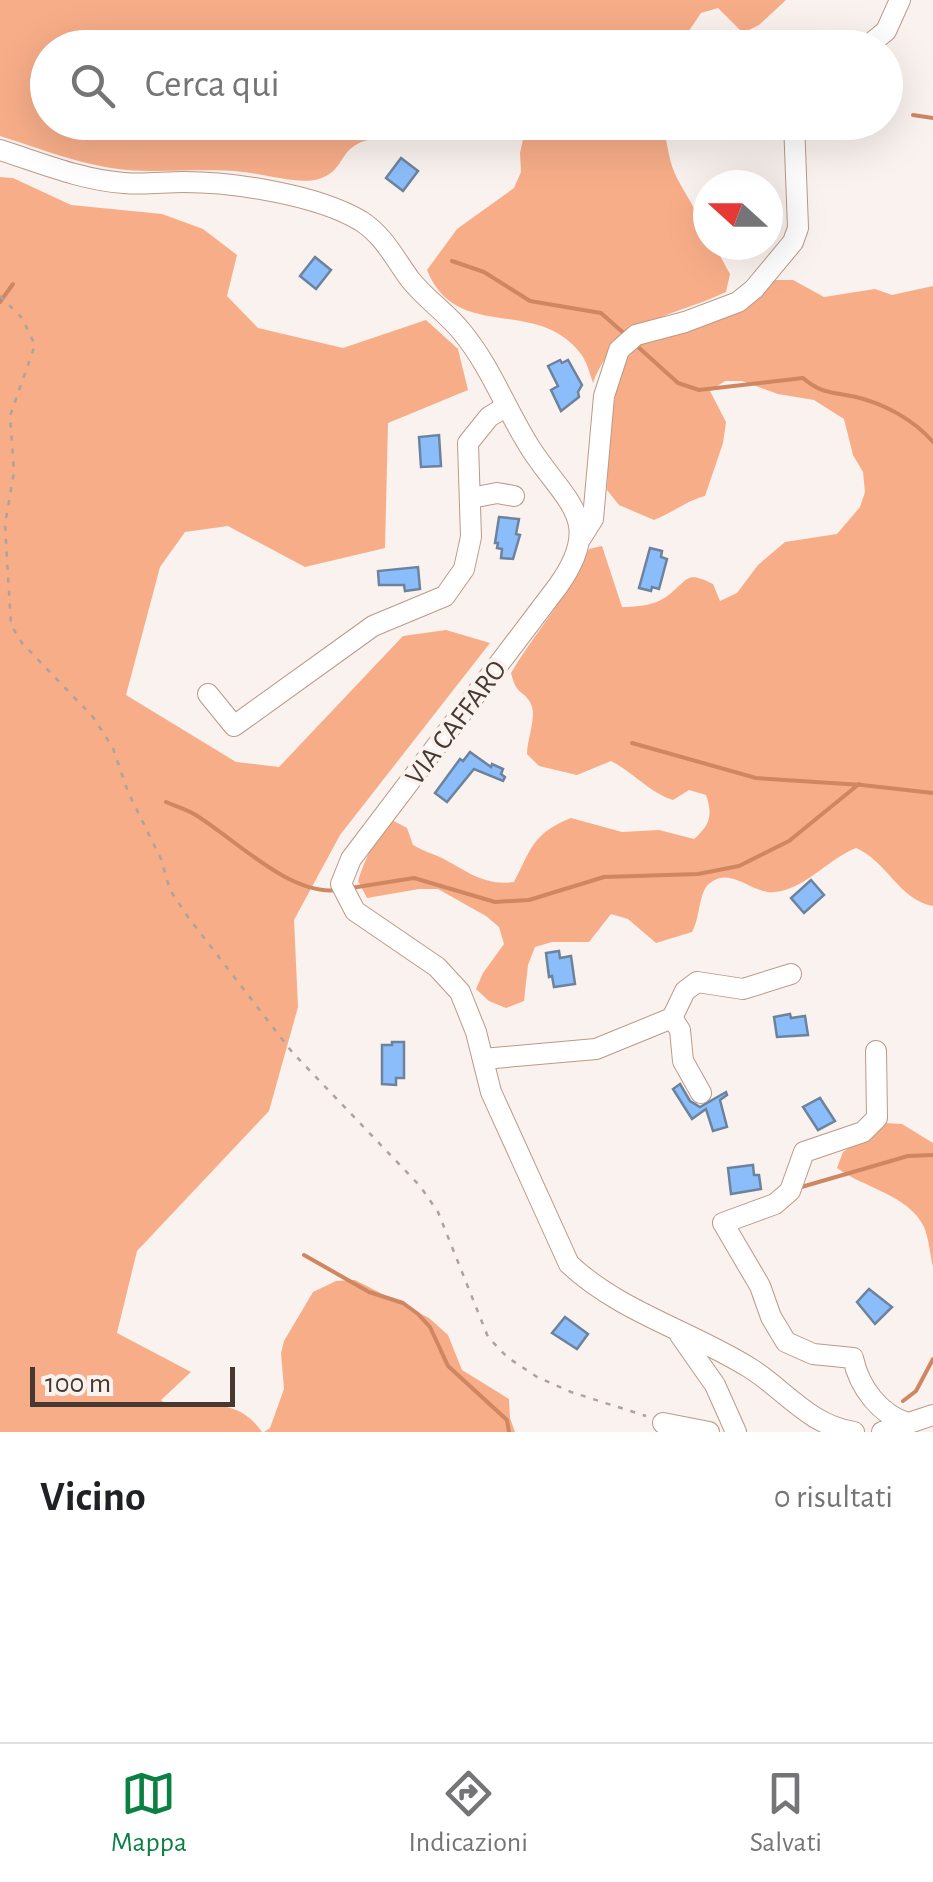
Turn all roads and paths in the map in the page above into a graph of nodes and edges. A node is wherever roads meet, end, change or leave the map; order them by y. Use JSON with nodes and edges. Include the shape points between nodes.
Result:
{"nodes":[{"id":1,"x":900,"y":0,"type":"edge"},
{"id":2,"x":886,"y":30,"type":"edge"},
{"id":3,"x":795,"y":140,"type":"edge"},
{"id":4,"x":0,"y":150,"type":"edge"},
{"id":5,"x":0,"y":296,"type":"edge"},
{"id":6,"x":505,"y":407,"type":"junction"},
{"id":7,"x":514,"y":496,"type":"dead end"},
{"id":8,"x":471,"y":498,"type":"junction"},
{"id":9,"x":580,"y":539,"type":"junction"},
{"id":10,"x":208,"y":694,"type":"dead end"},
{"id":11,"x":791,"y":974,"type":"dead end"},
{"id":12,"x":672,"y":1018,"type":"junction"},
{"id":13,"x":876,"y":1051,"type":"dead end"},
{"id":14,"x":483,"y":1059,"type":"junction"},
{"id":15,"x":701,"y":1093,"type":"dead end"},
{"id":16,"x":676,"y":1330,"type":"junction"},
{"id":17,"x":933,"y":1415,"type":"edge"},
{"id":18,"x":663,"y":1423,"type":"joint"},
{"id":19,"x":908,"y":1423,"type":"junction"},
{"id":20,"x":710,"y":1432,"type":"edge"},
{"id":21,"x":736,"y":1432,"type":"edge"},
{"id":22,"x":854,"y":1432,"type":"edge"},
{"id":23,"x":882,"y":1432,"type":"edge"}],
"edges":[{"from":1,"to":2,"type":"street"},
{"from":3,"to":9,"type":"street","via":[[798,228],[754,289],[738,302],[636,335],[619,350],[604,396],[593,519]]},
{"from":4,"to":6,"type":"street","via":[[90,179],[232,185],[350,215],[382,237],[421,293],[462,332]]},
{"from":5,"to":18,"type":"path","via":[[22,318],[35,345],[10,416],[11,625],[113,748],[170,890],[188,917],[292,1052],[438,1212],[488,1337],[538,1377]]},
{"from":6,"to":8,"type":"street","via":[[468,443]]},
{"from":6,"to":9,"type":"street","via":[[568,494]]},
{"from":7,"to":8,"type":"street"},
{"from":8,"to":10,"type":"street","via":[[464,569],[445,596],[372,626],[234,726]]},
{"from":9,"to":14,"type":"street","name":"VIA CAFFARO","via":[[572,567],[351,859],[341,884],[354,912],[437,967],[460,992]]},
{"from":11,"to":12,"type":"street","via":[[743,989],[696,982]]},
{"from":12,"to":14,"type":"street","via":[[596,1049]]},
{"from":12,"to":15,"type":"street","via":[[683,1062]]},
{"from":13,"to":19,"type":"street","via":[[877,1118],[863,1132],[804,1152],[790,1190],[775,1204],[723,1223],[786,1342],[813,1354],[853,1358],[880,1409]]},
{"from":14,"to":16,"type":"street","name":"VIA CAFFARO","via":[[491,1092],[570,1264],[592,1286]]},
{"from":16,"to":21,"type":"street","via":[[715,1385]]},
{"from":16,"to":22,"type":"street","name":"VIA CAFFARO","via":[[751,1369],[812,1417]]},
{"from":17,"to":19,"type":"street"},
{"from":18,"to":20,"type":"street"},
{"from":19,"to":23,"type":"street"}]}
